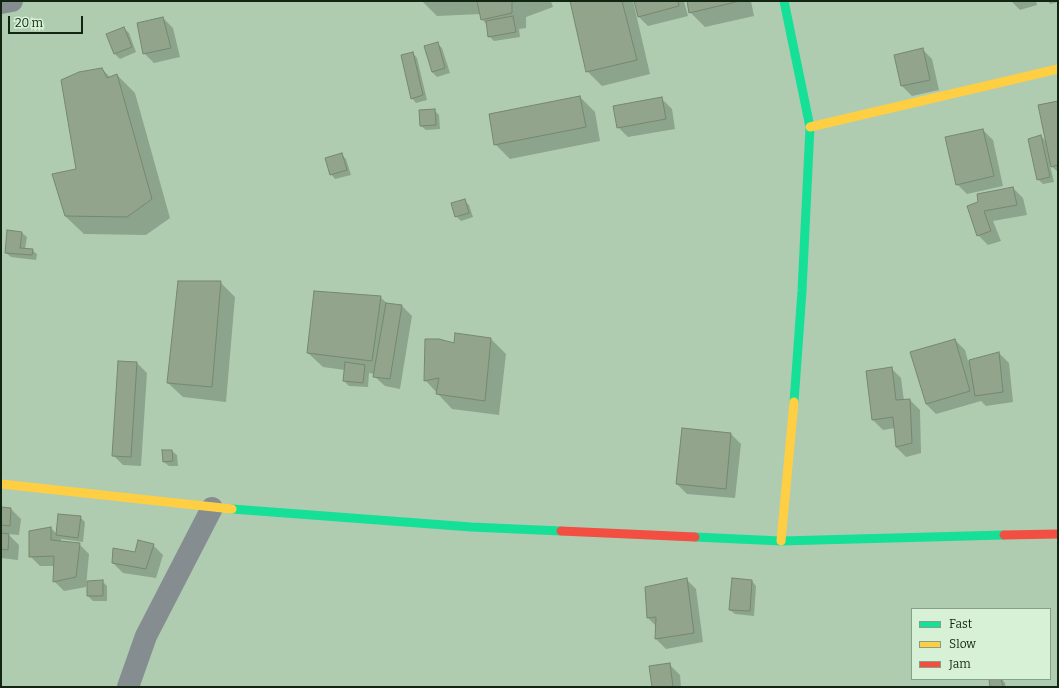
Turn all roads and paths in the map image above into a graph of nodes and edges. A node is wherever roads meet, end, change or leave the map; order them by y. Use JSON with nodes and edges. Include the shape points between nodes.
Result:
{"nodes":[{"id":1,"x":12,"y":1,"type":"edge"},
{"id":2,"x":784,"y":1,"type":"edge"},
{"id":3,"x":1,"y":3,"type":"edge"},
{"id":4,"x":1058,"y":69,"type":"edge"},
{"id":5,"x":810,"y":126,"type":"junction"},
{"id":6,"x":1,"y":484,"type":"edge"},
{"id":7,"x":212,"y":508,"type":"junction"},
{"id":8,"x":1058,"y":534,"type":"edge"},
{"id":9,"x":780,"y":540,"type":"junction"},
{"id":10,"x":128,"y":687,"type":"edge"}],
"edges":[{"from":1,"to":3,"type":"street"},
{"from":2,"to":5,"type":"street"},
{"from":4,"to":5,"type":"street"},
{"from":5,"to":9,"type":"street","via":[[802,291]]},
{"from":6,"to":7,"type":"street"},
{"from":7,"to":9,"type":"street","via":[[471,527]]},
{"from":7,"to":10,"type":"street","via":[[146,636]]},
{"from":8,"to":9,"type":"street"}]}
